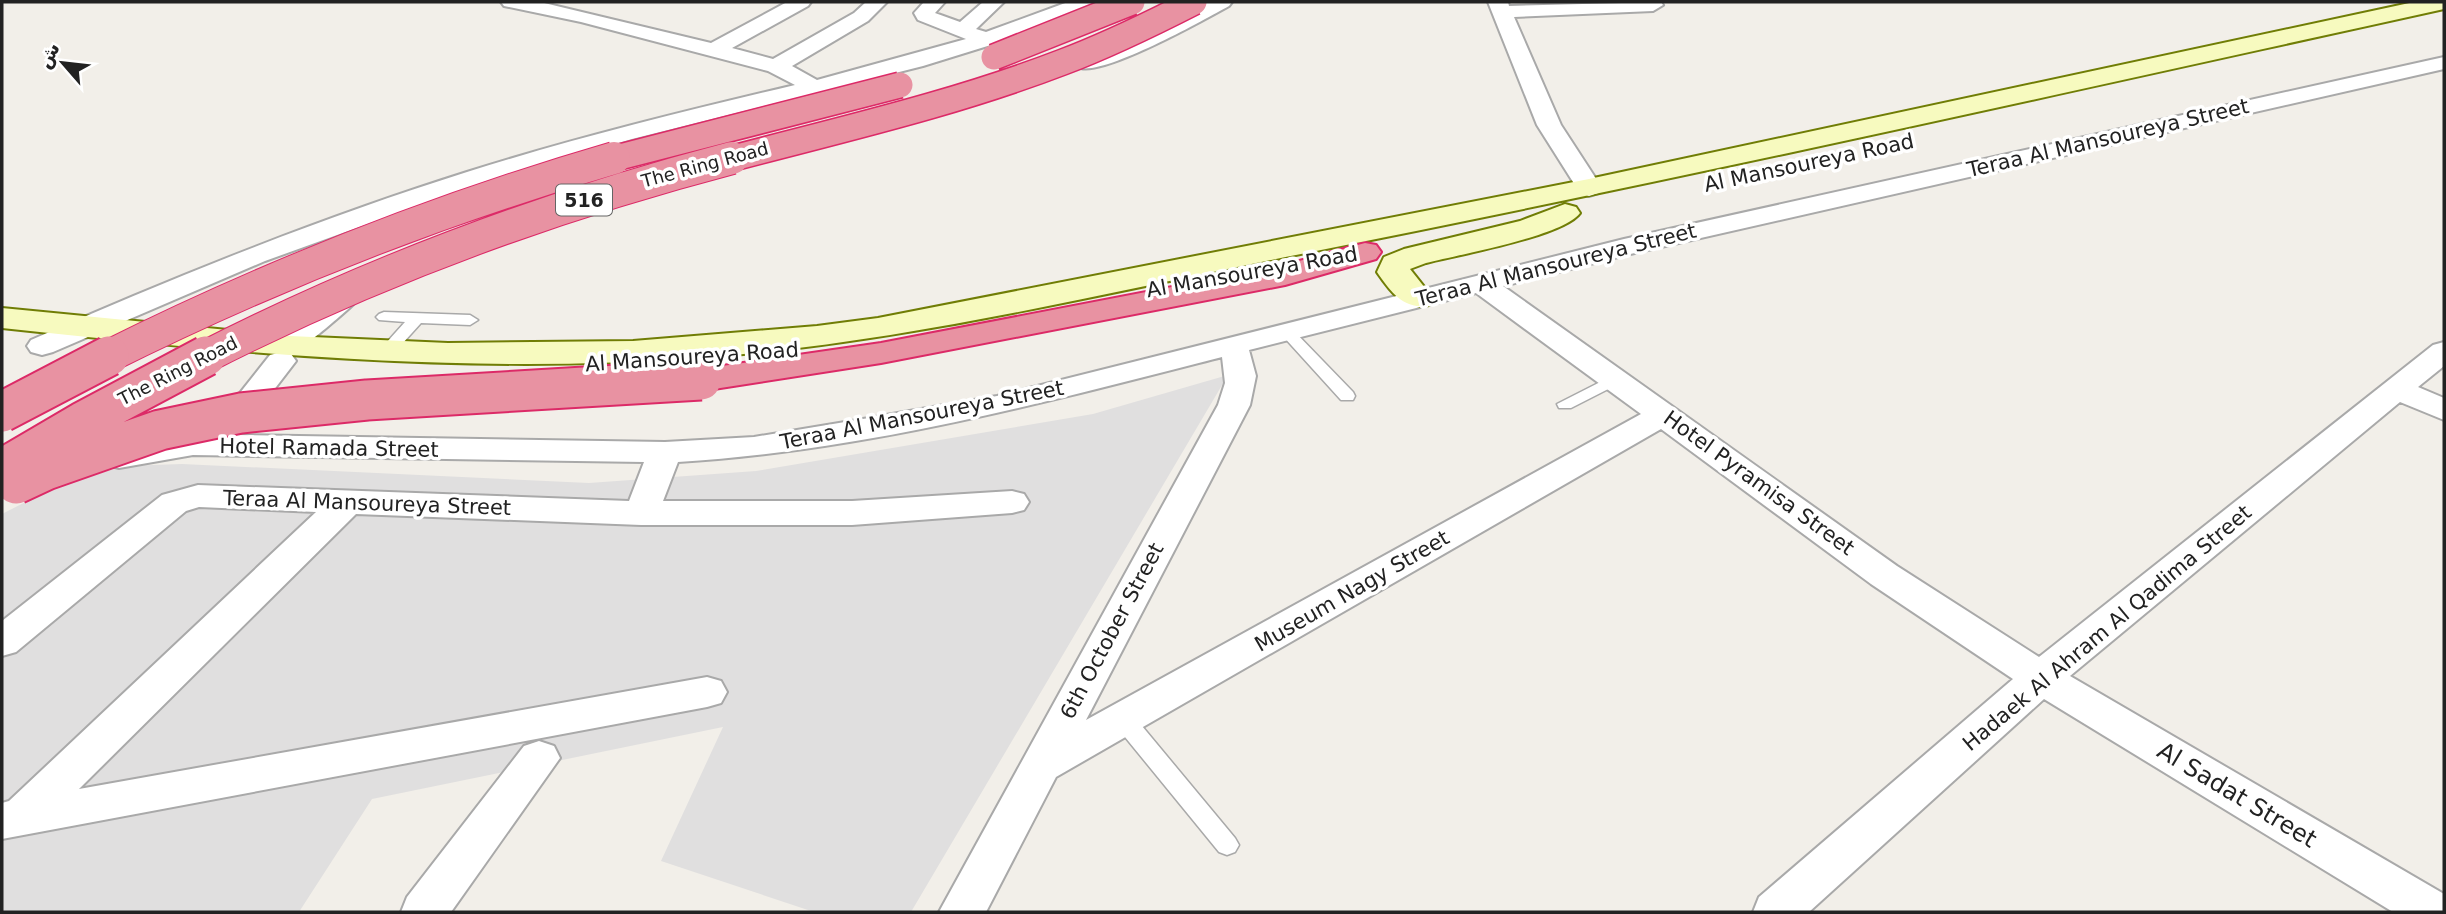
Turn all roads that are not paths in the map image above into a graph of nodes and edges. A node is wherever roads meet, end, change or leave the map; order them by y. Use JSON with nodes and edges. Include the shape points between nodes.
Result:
{"nodes":[{"id":1,"x":511,"y":2,"type":"edge"},
{"id":2,"x":607,"y":2,"type":"edge"},
{"id":3,"x":801,"y":2,"type":"edge"},
{"id":4,"x":877,"y":2,"type":"edge"},
{"id":5,"x":935,"y":2,"type":"edge"},
{"id":6,"x":994,"y":2,"type":"edge"},
{"id":7,"x":1086,"y":2,"type":"edge"},
{"id":8,"x":1132,"y":2,"type":"edge"},
{"id":9,"x":1195,"y":2,"type":"edge"},
{"id":10,"x":1222,"y":2,"type":"edge"},
{"id":11,"x":2444,"y":2,"type":"edge"},
{"id":12,"x":1653,"y":5,"type":"dead end"},
{"id":13,"x":1500,"y":7,"type":"edge"},
{"id":14,"x":582,"y":16,"type":"junction"},
{"id":15,"x":2444,"y":22,"type":"edge"},
{"id":16,"x":962,"y":31,"type":"junction"},
{"id":17,"x":987,"y":40,"type":"junction"},
{"id":18,"x":714,"y":50,"type":"junction"},
{"id":19,"x":2224,"y":50,"type":"junction"},
{"id":20,"x":2444,"y":63,"type":"edge"},
{"id":21,"x":2260,"y":64,"type":"junction"},
{"id":22,"x":775,"y":66,"type":"junction"},
{"id":23,"x":816,"y":88,"type":"junction"},
{"id":24,"x":1589,"y":188,"type":"junction"},
{"id":25,"x":1565,"y":212,"type":"junction"},
{"id":26,"x":1365,"y":252,"type":"junction"},
{"id":27,"x":1480,"y":282,"type":"junction"},
{"id":28,"x":1417,"y":298,"type":"junction"},
{"id":29,"x":384,"y":317,"type":"dead end"},
{"id":30,"x":2,"y":318,"type":"edge"},
{"id":31,"x":417,"y":318,"type":"junction"},
{"id":32,"x":470,"y":320,"type":"dead end"},
{"id":33,"x":85,"y":326,"type":"junction"},
{"id":34,"x":1287,"y":332,"type":"junction"},
{"id":35,"x":2,"y":344,"type":"edge"},
{"id":36,"x":42,"y":346,"type":"junction"},
{"id":37,"x":1233,"y":346,"type":"junction"},
{"id":38,"x":2444,"y":351,"type":"edge"},
{"id":39,"x":284,"y":353,"type":"junction"},
{"id":40,"x":379,"y":359,"type":"junction"},
{"id":41,"x":1616,"y":379,"type":"junction"},
{"id":42,"x":2398,"y":390,"type":"junction"},
{"id":43,"x":1347,"y":396,"type":"dead end"},
{"id":44,"x":1565,"y":404,"type":"dead end"},
{"id":45,"x":2444,"y":410,"type":"edge"},
{"id":46,"x":2,"y":412,"type":"edge"},
{"id":47,"x":1664,"y":414,"type":"junction"},
{"id":48,"x":214,"y":445,"type":"junction"},
{"id":49,"x":665,"y":452,"type":"junction"},
{"id":50,"x":5,"y":490,"type":"edge"},
{"id":51,"x":347,"y":502,"type":"junction"},
{"id":52,"x":1012,"y":502,"type":"dead end"},
{"id":53,"x":640,"y":513,"type":"junction"},
{"id":54,"x":2,"y":642,"type":"edge"},
{"id":55,"x":2040,"y":678,"type":"junction"},
{"id":56,"x":707,"y":692,"type":"dead end"},
{"id":57,"x":1124,"y":720,"type":"junction"},
{"id":58,"x":539,"y":758,"type":"dead end"},
{"id":59,"x":1040,"y":766,"type":"junction"},
{"id":60,"x":11,"y":820,"type":"edge"},
{"id":61,"x":1227,"y":845,"type":"dead end"},
{"id":62,"x":425,"y":912,"type":"edge"},
{"id":63,"x":962,"y":912,"type":"edge"},
{"id":64,"x":1776,"y":912,"type":"edge"},
{"id":65,"x":2433,"y":912,"type":"edge"}],
"edges":[{"from":1,"to":14,"type":"street"},
{"from":2,"to":14,"type":"street"},
{"from":3,"to":18,"type":"street"},
{"from":4,"to":22,"type":"street"},
{"from":5,"to":16,"type":"street","via":[[925,16]]},
{"from":6,"to":16,"type":"street"},
{"from":7,"to":17,"type":"street","name":"Al Mansoureya Road"},
{"from":8,"to":46,"type":"highway","name":"The Ring Road","number":"516","bridge":true,"via":[[985,60],[610,159],[403,228],[181,321]]},
{"from":9,"to":50,"type":"highway","name":"The Ring Road","number":"516","bridge":true,"via":[[1124,37],[1009,80],[570,205],[398,268],[117,402]]},
{"from":10,"to":39,"type":"street","via":[[1105,58],[601,199],[428,257],[357,290],[307,326]]},
{"from":11,"to":19,"type":"main road","name":"Al Mansoureya Road"},
{"from":12,"to":13,"type":"street"},
{"from":13,"to":24,"type":"street","via":[[1549,125]]},
{"from":14,"to":18,"type":"street"},
{"from":15,"to":21,"type":"main road","name":"Al Mansoureya Road"},
{"from":16,"to":17,"type":"street"},
{"from":17,"to":23,"type":"street","name":"Al Mansoureya Road"},
{"from":18,"to":22,"type":"street"},
{"from":19,"to":21,"type":"main road"},
{"from":19,"to":24,"type":"main road","name":"Al Mansoureya Road"},
{"from":20,"to":27,"type":"street","name":"Teraa Al Mansoureya Street"},
{"from":21,"to":25,"type":"main road","name":"Al Mansoureya Road","via":[[1890,147]]},
{"from":22,"to":23,"type":"street"},
{"from":23,"to":33,"type":"street","name":"Al Mansoureya Road","via":[[623,134],[511,167],[271,251]]},
{"from":24,"to":40,"type":"main road","name":"Al Mansoureya Road","via":[[878,328],[791,341],[600,353]]},
{"from":25,"to":26,"type":"main road","name":"Al Mansoureya Road"},
{"from":25,"to":28,"type":"main road","via":[[1530,228],[1395,264],[1392,272]]},
{"from":26,"to":40,"type":"main road","name":"Al Mansoureya Road","via":[[791,352],[664,362],[496,367]]},
{"from":26,"to":50,"type":"highway","bridge":true,"via":[[1285,275],[881,353],[701,380],[367,400],[242,413],[160,430],[46,470]]},
{"from":27,"to":28,"type":"street","name":"Teraa Al Mansoureya Street"},
{"from":27,"to":41,"type":"street","name":"Hotel Pyramisa Street"},
{"from":28,"to":34,"type":"street","name":"Teraa Al Mansoureya Street"},
{"from":29,"to":31,"type":"lane"},
{"from":30,"to":33,"type":"main road","name":"Al Mansoureya Road"},
{"from":31,"to":32,"type":"lane"},
{"from":31,"to":40,"type":"lane"},
{"from":33,"to":36,"type":"street","name":"Al Mansoureya Road"},
{"from":33,"to":39,"type":"main road","name":"Al Mansoureya Road"},
{"from":34,"to":37,"type":"street","name":"Teraa Al Mansoureya Street"},
{"from":34,"to":43,"type":"lane"},
{"from":35,"to":36,"type":"main road","name":"Al Mansoureya Road"},
{"from":36,"to":39,"type":"main road","name":"Al Mansoureya Road"},
{"from":37,"to":49,"type":"street","name":"Teraa Al Mansoureya Street","via":[[997,405],[754,447]]},
{"from":37,"to":59,"type":"street","name":"6th October Street","via":[[1242,371],[1239,394]]},
{"from":38,"to":42,"type":"street","name":"Hadaek Al Ahram Al Qadima Street"},
{"from":39,"to":40,"type":"main road","name":"Al Mansoureya Road"},
{"from":39,"to":48,"type":"street"},
{"from":41,"to":44,"type":"lane"},
{"from":41,"to":47,"type":"street","name":"Hotel Pyramisa Street"},
{"from":42,"to":45,"type":"street"},
{"from":42,"to":55,"type":"street","name":"Hadaek Al Ahram Al Qadima Street"},
{"from":47,"to":55,"type":"street","name":"Hotel Pyramisa Street","via":[[1884,575]]},
{"from":47,"to":57,"type":"street","name":"Museum Nagy Street"},
{"from":48,"to":49,"type":"street","name":"Hotel Ramada Street"},
{"from":48,"to":50,"type":"street","name":"Hotel Ramada Street","via":[[125,456]]},
{"from":49,"to":53,"type":"street"},
{"from":51,"to":53,"type":"street","name":"Teraa Al Mansoureya Street"},
{"from":51,"to":54,"type":"street","name":"Teraa Al Mansoureya Street","via":[[183,499]]},
{"from":51,"to":60,"type":"street"},
{"from":52,"to":53,"type":"street","name":"Teraa Al Mansoureya Street","via":[[852,513]]},
{"from":55,"to":64,"type":"street","name":"Hadaek Al Ahram Al Qadima Street"},
{"from":55,"to":65,"type":"street","name":"Al Sadat Street"},
{"from":56,"to":60,"type":"street"},
{"from":57,"to":59,"type":"street","name":"Museum Nagy Street"},
{"from":57,"to":61,"type":"lane"},
{"from":58,"to":62,"type":"street"},
{"from":59,"to":63,"type":"street","name":"6th October Street"}]}
